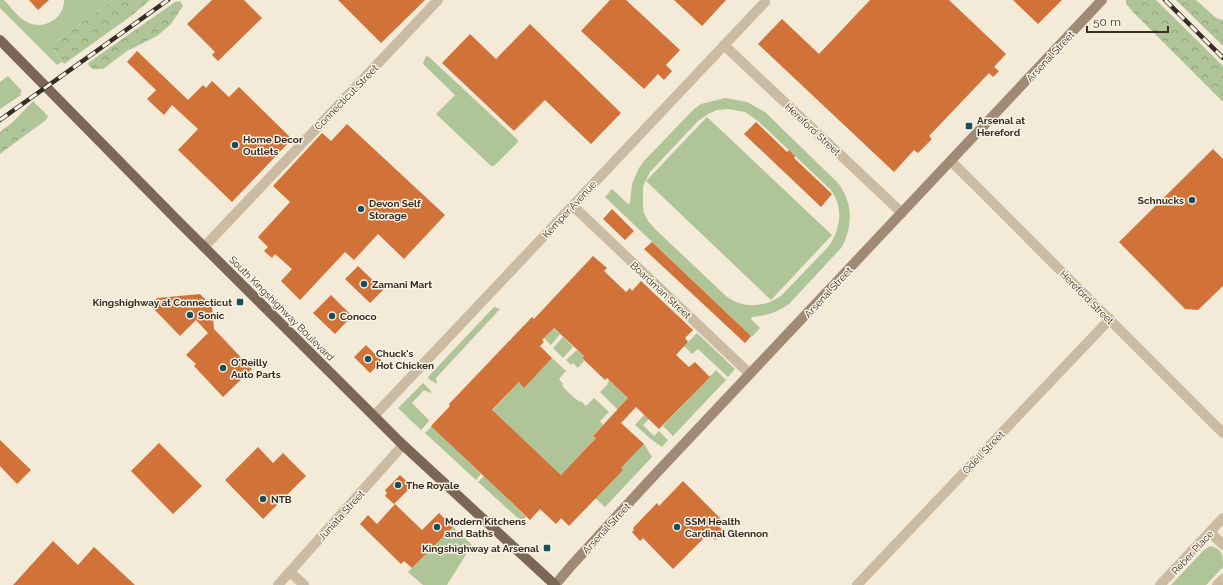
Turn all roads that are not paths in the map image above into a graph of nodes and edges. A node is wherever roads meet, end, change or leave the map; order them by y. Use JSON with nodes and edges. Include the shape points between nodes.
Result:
{"nodes":[{"id":1,"x":438,"y":0,"type":"edge"},
{"id":2,"x":1102,"y":0,"type":"edge"},
{"id":3,"x":764,"y":2,"type":"dead end"},
{"id":4,"x":0,"y":40,"type":"edge"},
{"id":5,"x":724,"y":45,"type":"junction"},
{"id":6,"x":951,"y":160,"type":"junction"},
{"id":7,"x":573,"y":206,"type":"junction"},
{"id":8,"x":902,"y":213,"type":"junction"},
{"id":9,"x":204,"y":246,"type":"junction"},
{"id":10,"x":1110,"y":319,"type":"junction"},
{"id":11,"x":750,"y":374,"type":"junction"},
{"id":12,"x":374,"y":416,"type":"junction"},
{"id":13,"x":1223,"y":433,"type":"edge"},
{"id":14,"x":403,"y":445,"type":"junction"},
{"id":15,"x":1223,"y":518,"type":"edge"},
{"id":16,"x":1210,"y":532,"type":"junction"},
{"id":17,"x":1223,"y":545,"type":"edge"},
{"id":18,"x":290,"y":572,"type":"junction"},
{"id":19,"x":1223,"y":579,"type":"edge"},
{"id":20,"x":278,"y":585,"type":"edge"},
{"id":21,"x":304,"y":585,"type":"edge"},
{"id":22,"x":555,"y":585,"type":"edge"},
{"id":23,"x":857,"y":585,"type":"edge"},
{"id":24,"x":1160,"y":585,"type":"edge"},
{"id":25,"x":1217,"y":585,"type":"edge"}],
"edges":[{"from":1,"to":9,"type":"street","name":"Connecticut Street"},
{"from":2,"to":6,"type":"main road","name":"Arsenal Street"},
{"from":3,"to":5,"type":"street","name":"Kemper Avenue"},
{"from":4,"to":9,"type":"main road","name":"South Kingshighway Boulevard"},
{"from":5,"to":7,"type":"street","name":"Kemper Avenue"},
{"from":5,"to":8,"type":"street","name":"Hereford Street"},
{"from":6,"to":8,"type":"main road","name":"Arsenal Street"},
{"from":6,"to":10,"type":"street","name":"Hereford Street"},
{"from":7,"to":11,"type":"street","name":"Boardman Street"},
{"from":7,"to":12,"type":"street","name":"Kemper Avenue"},
{"from":8,"to":11,"type":"main road","name":"Arsenal Street"},
{"from":9,"to":12,"type":"main road","name":"South Kingshighway Boulevard"},
{"from":10,"to":13,"type":"street","name":"Hereford Street"},
{"from":10,"to":23,"type":"street","name":"Odell Street"},
{"from":11,"to":22,"type":"main road","name":"Arsenal Street","via":[[599,534]]},
{"from":12,"to":14,"type":"main road","name":"South Kingshighway Boulevard"},
{"from":14,"to":18,"type":"street","name":"Juniata Street"},
{"from":14,"to":22,"type":"main road","name":"South Kingshighway Boulevard"},
{"from":15,"to":16,"type":"street","name":"Reber Place"},
{"from":16,"to":17,"type":"street"},
{"from":16,"to":24,"type":"street","name":"Reber Place"},
{"from":18,"to":20,"type":"street","name":"Juniata Street"},
{"from":18,"to":21,"type":"street"},
{"from":19,"to":25,"type":"street"}]}
